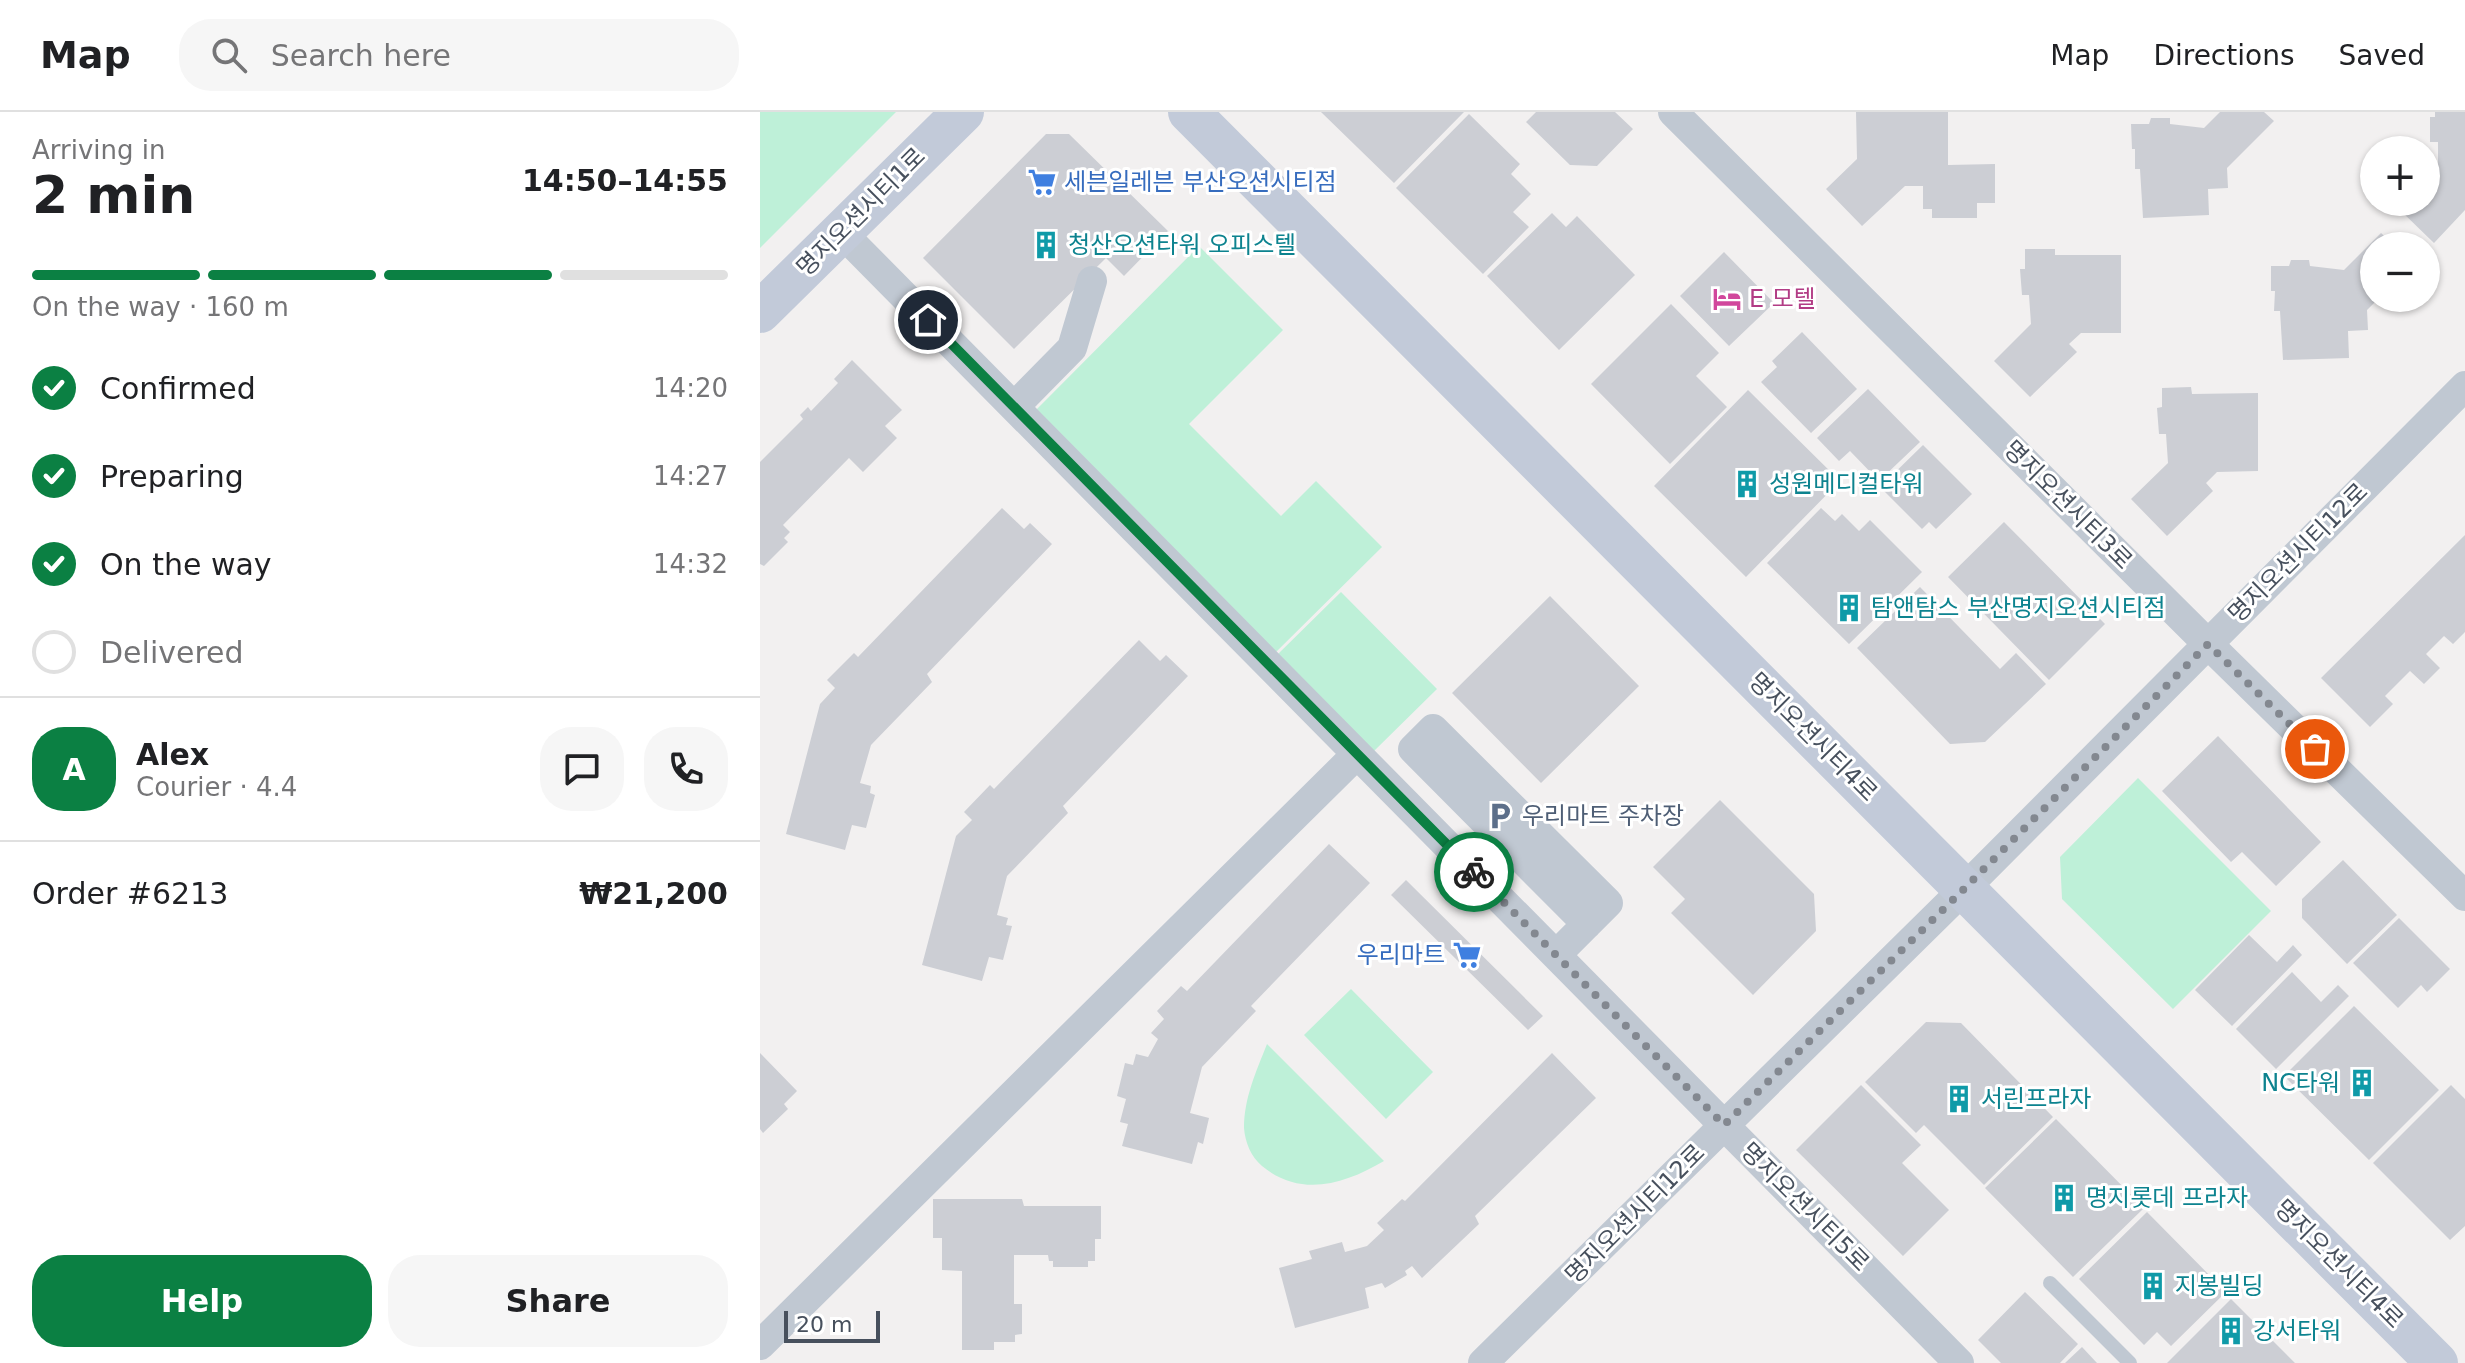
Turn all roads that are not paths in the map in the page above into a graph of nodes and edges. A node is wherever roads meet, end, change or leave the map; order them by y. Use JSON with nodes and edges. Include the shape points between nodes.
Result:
{"nodes":[{"id":1,"x":963,"y":112,"type":"edge"},
{"id":2,"x":1189,"y":112,"type":"edge"},
{"id":3,"x":1673,"y":112,"type":"edge"},
{"id":4,"x":841,"y":232,"type":"junction"},
{"id":5,"x":1092,"y":281,"type":"dead end"},
{"id":6,"x":760,"y":312,"type":"edge"},
{"id":7,"x":2465,"y":386,"type":"edge"},
{"id":8,"x":1014,"y":407,"type":"junction"},
{"id":9,"x":2208,"y":644,"type":"junction"},
{"id":10,"x":1357,"y":754,"type":"junction"},
{"id":11,"x":1964,"y":889,"type":"junction"},
{"id":12,"x":2465,"y":896,"type":"edge"},
{"id":13,"x":1587,"y":924,"type":"junction"},
{"id":14,"x":1556,"y":955,"type":"junction"},
{"id":15,"x":1724,"y":1125,"type":"junction"},
{"id":16,"x":2050,"y":1283,"type":"dead end"},
{"id":17,"x":760,"y":1345,"type":"edge"},
{"id":18,"x":1483,"y":1363,"type":"edge"},
{"id":19,"x":1959,"y":1363,"type":"edge"},
{"id":20,"x":2130,"y":1363,"type":"edge"},
{"id":21,"x":2437,"y":1363,"type":"edge"}],
"edges":[{"from":1,"to":4,"type":"main road","name":"명지오션시티1로"},
{"from":2,"to":11,"type":"main road","name":"명지오션시티4로"},
{"from":3,"to":9,"type":"street","name":"명지오션시티3로"},
{"from":4,"to":6,"type":"main road","name":"명지오션시티1로"},
{"from":4,"to":8,"type":"street","name":"명지오션시티5로"},
{"from":5,"to":8,"type":"street","via":[[1072,348]]},
{"from":7,"to":9,"type":"street","name":"명지오션시티12로"},
{"from":8,"to":10,"type":"street","name":"명지오션시티5로"},
{"from":9,"to":11,"type":"street","name":"명지오션시티12로"},
{"from":9,"to":12,"type":"street","name":"명지오션시티3로"},
{"from":10,"to":14,"type":"street","name":"명지오션시티5로"},
{"from":10,"to":17,"type":"street"},
{"from":11,"to":15,"type":"street","name":"명지오션시티12로"},
{"from":11,"to":21,"type":"main road","name":"명지오션시티4로"},
{"from":13,"to":13,"type":"street","via":[[1608,903],[1433,729],[1413,749]]},
{"from":13,"to":14,"type":"street"},
{"from":14,"to":15,"type":"street","name":"명지오션시티5로"},
{"from":15,"to":18,"type":"street","name":"명지오션시티12로"},
{"from":15,"to":19,"type":"street","name":"명지오션시티5로"},
{"from":16,"to":20,"type":"lane"}]}
